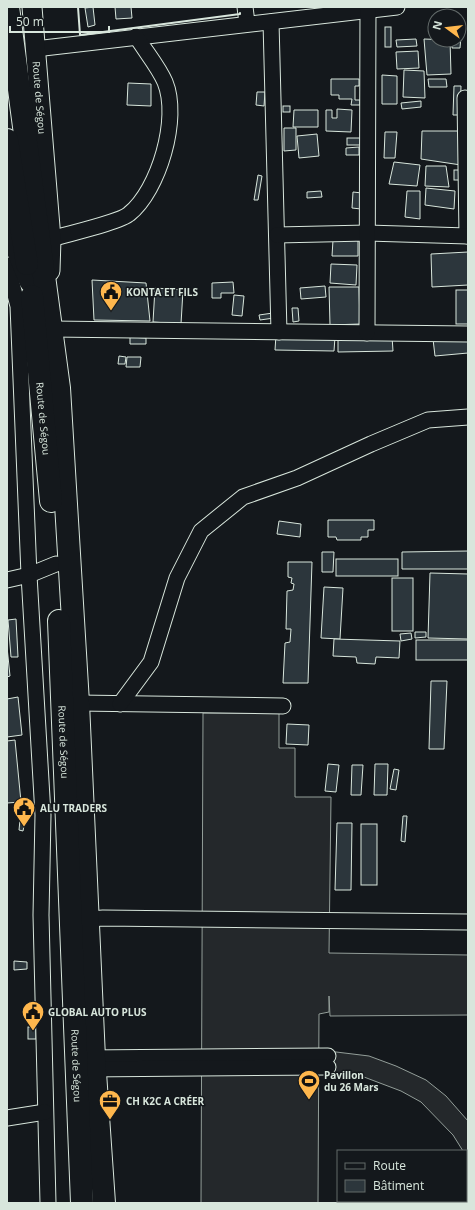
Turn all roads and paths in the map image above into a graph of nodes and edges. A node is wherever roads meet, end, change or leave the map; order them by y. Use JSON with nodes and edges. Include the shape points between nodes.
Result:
{"nodes":[{"id":1,"x":8,"y":7,"type":"edge"},
{"id":2,"x":32,"y":7,"type":"edge"},
{"id":3,"x":245,"y":7,"type":"edge"},
{"id":4,"x":397,"y":7,"type":"edge"},
{"id":5,"x":368,"y":9,"type":"edge"},
{"id":6,"x":271,"y":22,"type":"junction"},
{"id":7,"x":248,"y":23,"type":"junction"},
{"id":8,"x":136,"y":36,"type":"junction"},
{"id":9,"x":35,"y":49,"type":"junction"},
{"id":10,"x":465,"y":98,"type":"dead end"},
{"id":11,"x":7,"y":140,"type":"edge"},
{"id":12,"x":7,"y":217,"type":"edge"},
{"id":13,"x":367,"y":233,"type":"junction"},
{"id":14,"x":277,"y":235,"type":"junction"},
{"id":15,"x":467,"y":236,"type":"edge"},
{"id":16,"x":31,"y":254,"type":"edge"},
{"id":17,"x":29,"y":282,"type":"junction"},
{"id":18,"x":32,"y":311,"type":"edge"},
{"id":19,"x":279,"y":332,"type":"junction"},
{"id":20,"x":367,"y":333,"type":"junction"},
{"id":21,"x":468,"y":334,"type":"edge"},
{"id":22,"x":468,"y":417,"type":"edge"},
{"id":23,"x":56,"y":564,"type":"junction"},
{"id":24,"x":28,"y":575,"type":"junction"},
{"id":25,"x":7,"y":580,"type":"edge"},
{"id":26,"x":78,"y":704,"type":"junction"},
{"id":27,"x":120,"y":704,"type":"junction"},
{"id":28,"x":282,"y":706,"type":"dead end"},
{"id":29,"x":78,"y":920,"type":"junction"},
{"id":30,"x":468,"y":922,"type":"edge"},
{"id":31,"x":328,"y":1061,"type":"dead end"},
{"id":32,"x":85,"y":1063,"type":"junction"},
{"id":33,"x":45,"y":1112,"type":"junction"},
{"id":34,"x":7,"y":1118,"type":"edge"},
{"id":35,"x":48,"y":1203,"type":"edge"},
{"id":36,"x":82,"y":1203,"type":"edge"},
{"id":37,"x":104,"y":1203,"type":"edge"}],
"edges":[{"from":1,"to":16,"type":"highway","name":"Route de Ségou"},
{"from":2,"to":9,"type":"main road","name":"Route de Ségou"},
{"from":3,"to":7,"type":"street"},
{"from":4,"to":5,"type":"street"},
{"from":5,"to":6,"type":"street"},
{"from":5,"to":13,"type":"street"},
{"from":6,"to":7,"type":"street"},
{"from":6,"to":14,"type":"street"},
{"from":7,"to":8,"type":"street"},
{"from":8,"to":9,"type":"street"},
{"from":8,"to":16,"type":"street","via":[[165,83],[170,111],[166,149],[150,190],[129,215]]},
{"from":9,"to":16,"type":"main road","name":"Route de Ségou"},
{"from":10,"to":15,"type":"street"},
{"from":11,"to":16,"type":"highway","name":"Route de Ségou"},
{"from":12,"to":17,"type":"main road","name":"Route de Ségou","via":[[13,243]]},
{"from":13,"to":14,"type":"street"},
{"from":13,"to":15,"type":"street"},
{"from":13,"to":20,"type":"street"},
{"from":14,"to":19,"type":"street"},
{"from":16,"to":17,"type":"highway","name":"Route de Ségou"},
{"from":16,"to":18,"type":"highway","name":"Route de Ségou"},
{"from":16,"to":18,"type":"street"},
{"from":17,"to":18,"type":"highway","name":"Route de Ségou"},
{"from":18,"to":19,"type":"street"},
{"from":18,"to":23,"type":"highway","name":"Route de Ségou"},
{"from":18,"to":24,"type":"street"},
{"from":18,"to":26,"type":"highway","name":"Route de Ségou","via":[[58,388]]},
{"from":19,"to":20,"type":"street"},
{"from":20,"to":21,"type":"street"},
{"from":22,"to":27,"type":"street","via":[[428,420],[297,478],[243,497],[201,531],[177,578],[151,662]]},
{"from":23,"to":24,"type":"street"},
{"from":23,"to":29,"type":"highway","name":"Route de Ségou"},
{"from":24,"to":25,"type":"street"},
{"from":24,"to":33,"type":"street","via":[[43,815],[41,915]]},
{"from":26,"to":27,"type":"street"},
{"from":26,"to":29,"type":"highway","name":"Route de Ségou"},
{"from":27,"to":28,"type":"street"},
{"from":29,"to":30,"type":"street","via":[[102,918]]},
{"from":29,"to":32,"type":"highway","name":"Route de Ségou"},
{"from":31,"to":32,"type":"street"},
{"from":32,"to":36,"type":"highway","name":"Route de Ségou"},
{"from":32,"to":37,"type":"highway","name":"Route de Ségou"},
{"from":33,"to":34,"type":"street"},
{"from":33,"to":35,"type":"street"}]}
